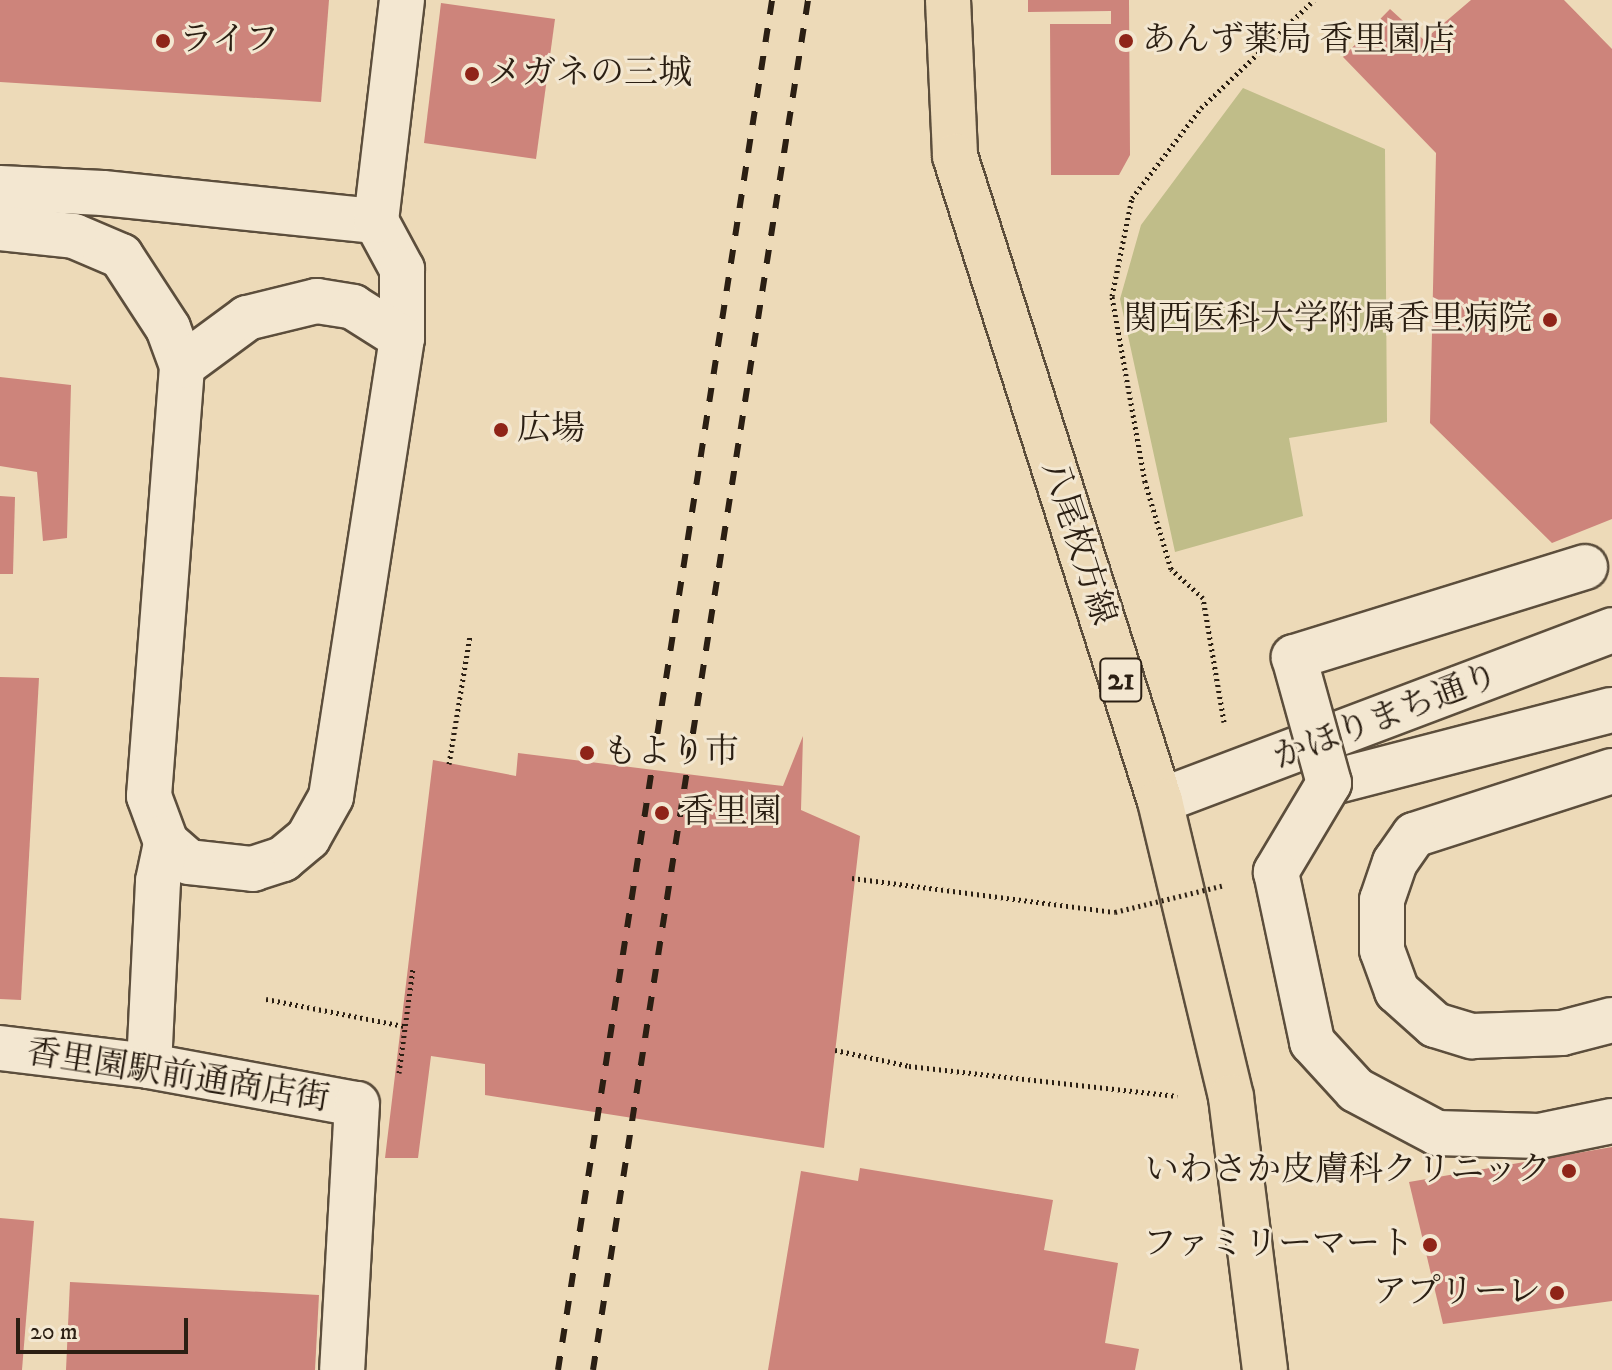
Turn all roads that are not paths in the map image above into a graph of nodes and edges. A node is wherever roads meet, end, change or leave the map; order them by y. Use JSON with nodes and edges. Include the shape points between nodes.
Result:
{"nodes":[{"id":1,"x":402,"y":0,"type":"edge"},
{"id":2,"x":948,"y":0,"type":"edge"},
{"id":3,"x":0,"y":188,"type":"edge"},
{"id":4,"x":376,"y":221,"type":"junction"},
{"id":5,"x":0,"y":228,"type":"edge"},
{"id":6,"x":402,"y":338,"type":"junction"},
{"id":7,"x":182,"y":366,"type":"junction"},
{"id":8,"x":1585,"y":567,"type":"dead end"},
{"id":9,"x":1612,"y":630,"type":"edge"},
{"id":10,"x":1612,"y":710,"type":"edge"},
{"id":11,"x":1612,"y":771,"type":"edge"},
{"id":12,"x":1329,"y":783,"type":"junction"},
{"id":13,"x":1160,"y":801,"type":"junction"},
{"id":14,"x":166,"y":842,"type":"junction"},
{"id":15,"x":1612,"y":1020,"type":"edge"},
{"id":16,"x":0,"y":1048,"type":"edge"},
{"id":17,"x":149,"y":1066,"type":"junction"},
{"id":18,"x":1612,"y":1121,"type":"edge"},
{"id":19,"x":342,"y":1370,"type":"edge"},
{"id":20,"x":1265,"y":1370,"type":"edge"}],
"edges":[{"from":1,"to":4,"type":"street"},
{"from":2,"to":13,"type":"main road","name":"八尾枚方線","number":"21","via":[[955,156]]},
{"from":3,"to":4,"type":"street","via":[[103,193]]},
{"from":4,"to":6,"type":"street","via":[[402,269]]},
{"from":5,"to":7,"type":"street","via":[[74,236],[121,256],[149,293]]},
{"from":6,"to":7,"type":"street","via":[[353,307],[317,301],[247,318]]},
{"from":6,"to":14,"type":"street","via":[[331,797],[308,838],[283,859],[253,869],[189,862]]},
{"from":7,"to":14,"type":"street","via":[[148,773],[149,796]]},
{"from":8,"to":12,"type":"street","bridge":true,"via":[[1294,657]]},
{"from":9,"to":13,"type":"street","name":"かほりまち通り"},
{"from":10,"to":12,"type":"street"},
{"from":11,"to":15,"type":"street","via":[[1414,835],[1395,862],[1382,900],[1382,950],[1397,991],[1435,1025],[1472,1036],[1562,1033]]},
{"from":12,"to":18,"type":"street","bridge":true,"via":[[1276,872],[1312,1042],[1356,1090],[1437,1133],[1539,1136]]},
{"from":13,"to":20,"type":"main road","name":"八尾枚方線","number":"21","via":[[1231,1097]]},
{"from":14,"to":17,"type":"street","via":[[158,881]]},
{"from":16,"to":17,"type":"street","name":"香里園駅前通商店街"},
{"from":17,"to":19,"type":"street","name":"香里園駅前通商店街","via":[[357,1104]]}]}
